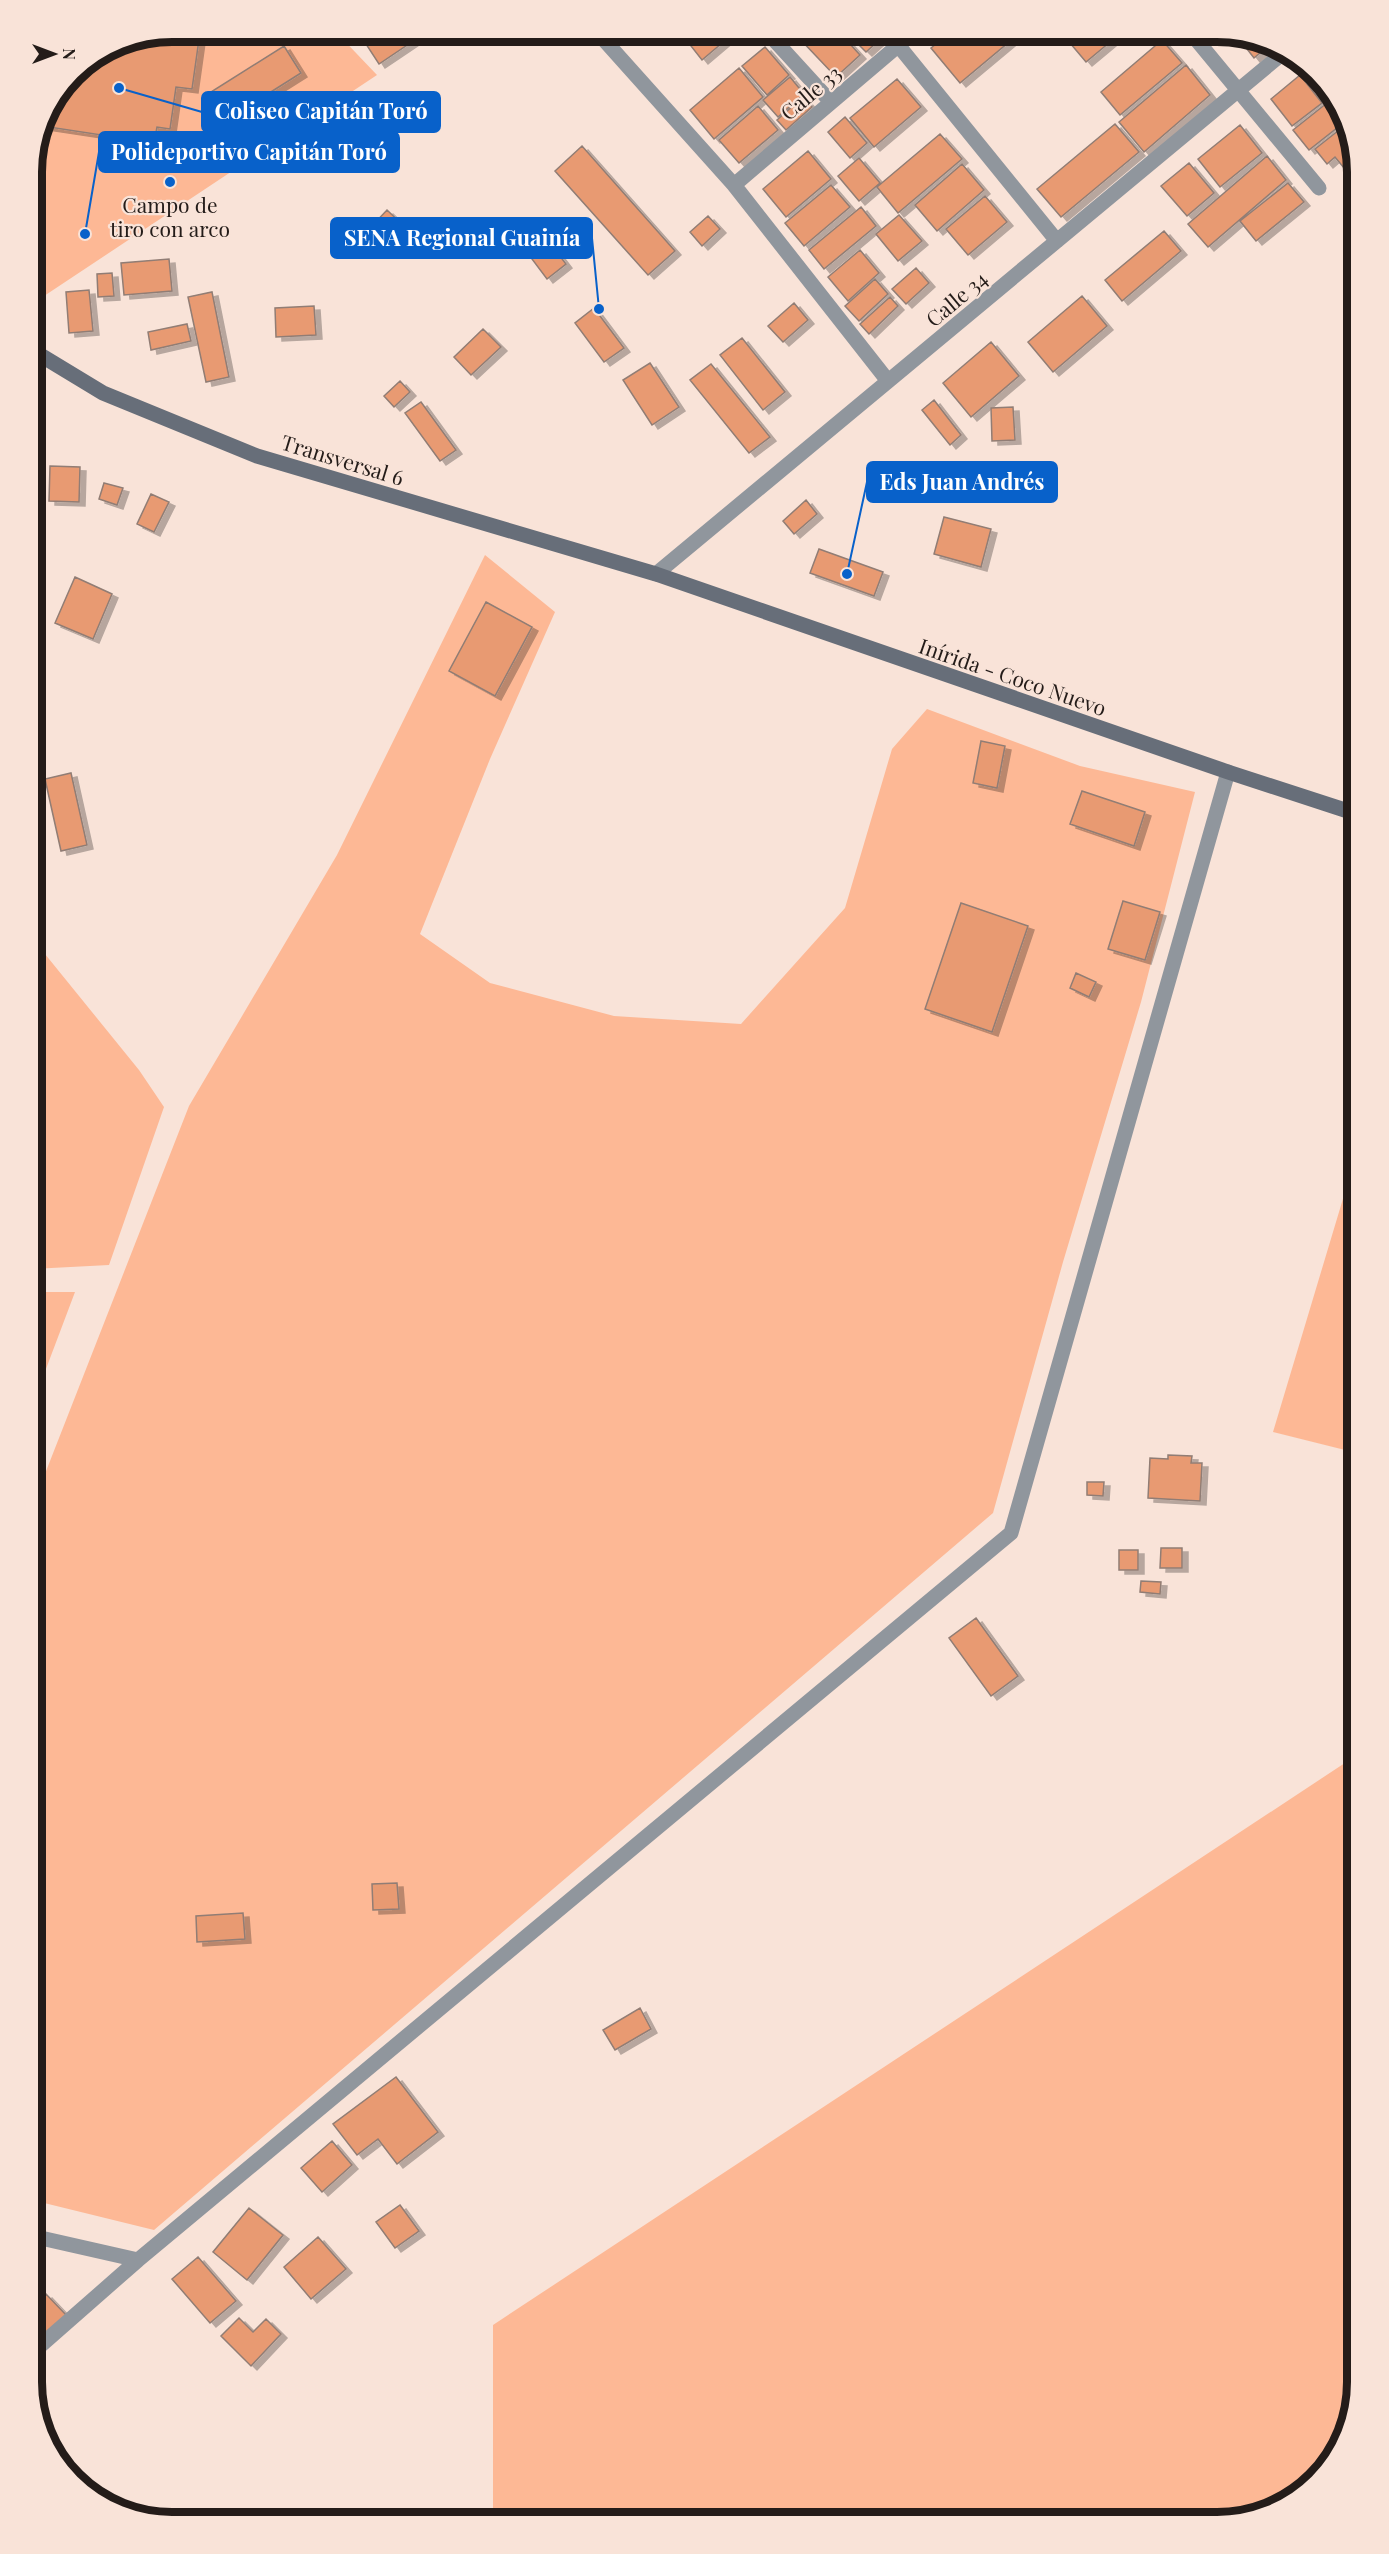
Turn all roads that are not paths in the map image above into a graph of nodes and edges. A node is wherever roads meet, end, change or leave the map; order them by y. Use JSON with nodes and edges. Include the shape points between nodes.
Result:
{"nodes":[{"id":1,"x":606,"y":42,"type":"edge"},
{"id":2,"x":776,"y":42,"type":"edge"},
{"id":3,"x":902,"y":42,"type":"edge"},
{"id":4,"x":1198,"y":42,"type":"edge"},
{"id":5,"x":898,"y":45,"type":"junction"},
{"id":6,"x":1278,"y":57,"type":"edge"},
{"id":7,"x":1239,"y":90,"type":"junction"},
{"id":8,"x":831,"y":102,"type":"junction"},
{"id":9,"x":734,"y":185,"type":"junction"},
{"id":10,"x":1318,"y":188,"type":"dead end"},
{"id":11,"x":1057,"y":241,"type":"junction"},
{"id":12,"x":42,"y":356,"type":"edge"},
{"id":13,"x":888,"y":381,"type":"junction"},
{"id":14,"x":656,"y":574,"type":"junction"},
{"id":15,"x":1228,"y":772,"type":"junction"},
{"id":16,"x":1347,"y":810,"type":"edge"},
{"id":17,"x":42,"y":2238,"type":"edge"},
{"id":18,"x":138,"y":2260,"type":"junction"},
{"id":19,"x":42,"y":2344,"type":"edge"}],
"edges":[{"from":1,"to":9,"type":"street"},
{"from":2,"to":8,"type":"street"},
{"from":3,"to":5,"type":"street","name":"Calle 33"},
{"from":4,"to":7,"type":"street"},
{"from":5,"to":8,"type":"street","name":"Calle 33"},
{"from":5,"to":11,"type":"street"},
{"from":6,"to":7,"type":"street","name":"Calle 34"},
{"from":7,"to":10,"type":"street"},
{"from":7,"to":11,"type":"street","name":"Calle 34"},
{"from":8,"to":9,"type":"street","name":"Calle 33"},
{"from":9,"to":13,"type":"street"},
{"from":11,"to":13,"type":"street","name":"Calle 34"},
{"from":12,"to":14,"type":"street","name":"Transversal 6","via":[[103,393],[256,456]]},
{"from":13,"to":14,"type":"street","name":"Calle 34"},
{"from":14,"to":15,"type":"street","name":"Inírida - Coco Nuevo"},
{"from":15,"to":16,"type":"street","name":"Inírida - Coco Nuevo"},
{"from":15,"to":18,"type":"street","via":[[1011,1533]]},
{"from":17,"to":18,"type":"street"},
{"from":18,"to":19,"type":"street"}]}
